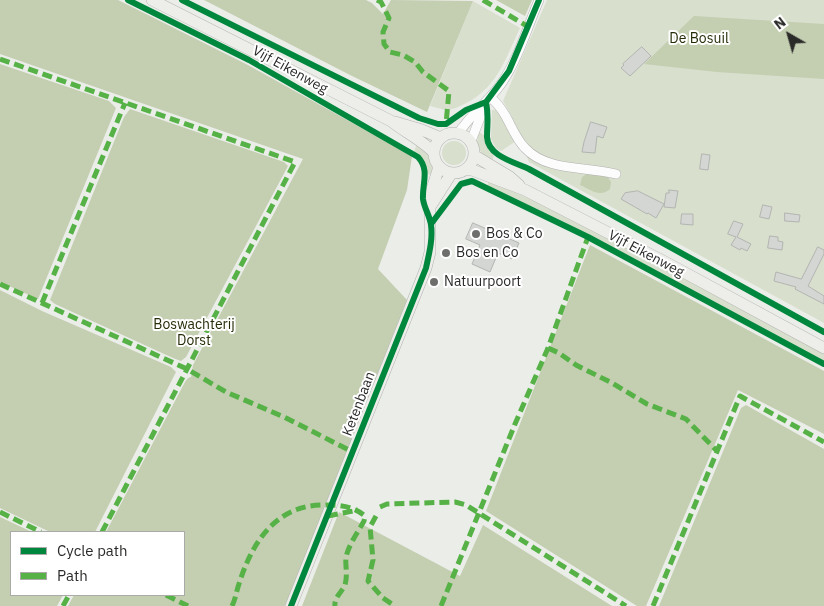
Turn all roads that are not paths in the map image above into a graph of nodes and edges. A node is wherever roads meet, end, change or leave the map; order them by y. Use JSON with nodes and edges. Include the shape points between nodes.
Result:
{"nodes":[{"id":1,"x":152,"y":0,"type":"edge"},
{"id":2,"x":538,"y":0,"type":"edge"},
{"id":3,"x":488,"y":100,"type":"junction"},
{"id":4,"x":391,"y":121,"type":"junction"},
{"id":5,"x":458,"y":134,"type":"junction"},
{"id":6,"x":442,"y":138,"type":"junction"},
{"id":7,"x":471,"y":141,"type":"junction"},
{"id":8,"x":434,"y":153,"type":"junction"},
{"id":9,"x":475,"y":156,"type":"junction"},
{"id":10,"x":439,"y":167,"type":"junction"},
{"id":11,"x":466,"y":170,"type":"junction"},
{"id":12,"x":451,"y":174,"type":"junction"},
{"id":13,"x":616,"y":174,"type":"dead end"},
{"id":14,"x":524,"y":190,"type":"junction"},
{"id":15,"x":430,"y":207,"type":"junction"},
{"id":16,"x":824,"y":348,"type":"edge"},
{"id":17,"x":291,"y":606,"type":"edge"}],
"edges":[{"from":1,"to":4,"type":"main road","name":"Vijf Eikenweg"},
{"from":2,"to":3,"type":"street","via":[[509,71]]},
{"from":3,"to":5,"type":"street"},
{"from":3,"to":7,"type":"street"},
{"from":3,"to":13,"type":"street","via":[[504,112],[523,147],[532,155],[567,167]]},
{"from":4,"to":6,"type":"main road","name":"Vijf Eikenweg"},
{"from":4,"to":8,"type":"main road","name":"Vijf Eikenweg"},
{"from":5,"to":6,"type":"main road"},
{"from":5,"to":7,"type":"main road"},
{"from":6,"to":8,"type":"main road"},
{"from":7,"to":9,"type":"main road"},
{"from":8,"to":10,"type":"main road"},
{"from":9,"to":11,"type":"main road"},
{"from":9,"to":14,"type":"main road","name":"Vijf Eikenweg","via":[[510,177]]},
{"from":10,"to":12,"type":"main road"},
{"from":10,"to":15,"type":"main road","name":"Ketenbaan","via":[[431,190]]},
{"from":11,"to":12,"type":"main road"},
{"from":11,"to":14,"type":"main road","name":"Vijf Eikenweg"},
{"from":12,"to":15,"type":"main road"},
{"from":14,"to":16,"type":"main road","name":"Vijf Eikenweg"},
{"from":15,"to":17,"type":"main road","name":"Ketenbaan","via":[[430,252],[426,268]]}]}
